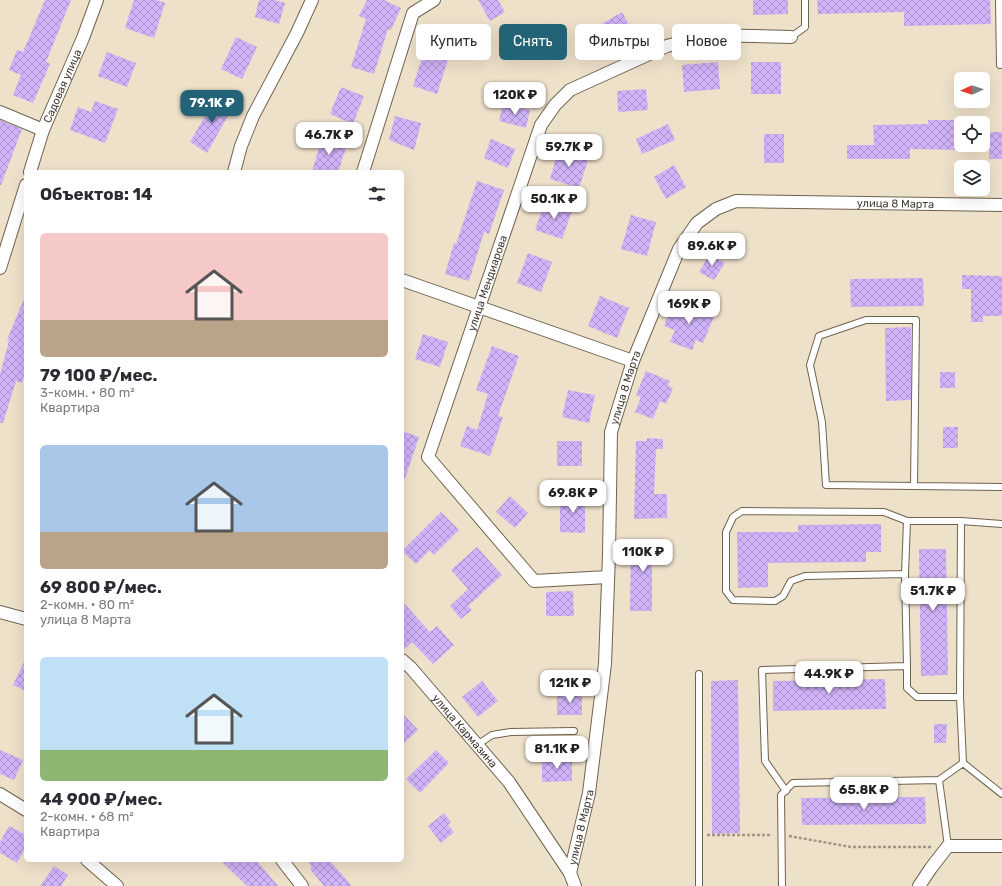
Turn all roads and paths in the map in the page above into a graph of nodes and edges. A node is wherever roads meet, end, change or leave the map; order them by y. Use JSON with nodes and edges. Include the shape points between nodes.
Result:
{"nodes":[{"id":1,"x":97,"y":0,"type":"edge"},
{"id":2,"x":312,"y":0,"type":"edge"},
{"id":3,"x":434,"y":0,"type":"edge"},
{"id":4,"x":805,"y":0,"type":"edge"},
{"id":5,"x":1000,"y":0,"type":"edge"},
{"id":6,"x":791,"y":36,"type":"joint"},
{"id":7,"x":1000,"y":66,"type":"dead end"},
{"id":8,"x":0,"y":112,"type":"edge"},
{"id":9,"x":43,"y":130,"type":"junction"},
{"id":10,"x":31,"y":170,"type":"edge"},
{"id":11,"x":235,"y":170,"type":"edge"},
{"id":12,"x":364,"y":170,"type":"edge"},
{"id":13,"x":24,"y":191,"type":"edge"},
{"id":14,"x":1002,"y":205,"type":"edge"},
{"id":15,"x":0,"y":268,"type":"edge"},
{"id":16,"x":404,"y":281,"type":"edge"},
{"id":17,"x":478,"y":307,"type":"junction"},
{"id":18,"x":633,"y":361,"type":"junction"},
{"id":19,"x":914,"y":486,"type":"junction"},
{"id":20,"x":1002,"y":487,"type":"edge"},
{"id":21,"x":907,"y":521,"type":"junction"},
{"id":22,"x":961,"y":521,"type":"junction"},
{"id":23,"x":1002,"y":524,"type":"edge"},
{"id":24,"x":906,"y":574,"type":"junction"},
{"id":25,"x":608,"y":577,"type":"junction"},
{"id":26,"x":0,"y":612,"type":"edge"},
{"id":27,"x":24,"y":618,"type":"edge"},
{"id":28,"x":404,"y":662,"type":"edge"},
{"id":29,"x":907,"y":666,"type":"junction"},
{"id":30,"x":699,"y":674,"type":"dead end"},
{"id":31,"x":960,"y":697,"type":"junction"},
{"id":32,"x":574,"y":731,"type":"dead end"},
{"id":33,"x":477,"y":745,"type":"junction"},
{"id":34,"x":963,"y":763,"type":"junction"},
{"id":35,"x":939,"y":780,"type":"junction"},
{"id":36,"x":786,"y":791,"type":"junction"},
{"id":37,"x":0,"y":794,"type":"edge"},
{"id":38,"x":1002,"y":794,"type":"edge"},
{"id":39,"x":24,"y":809,"type":"edge"},
{"id":40,"x":699,"y":835,"type":"junction"},
{"id":41,"x":782,"y":835,"type":"junction"},
{"id":42,"x":948,"y":846,"type":"junction"},
{"id":43,"x":1002,"y":846,"type":"edge"},
{"id":44,"x":89,"y":862,"type":"edge"},
{"id":45,"x":284,"y":862,"type":"edge"},
{"id":46,"x":570,"y":873,"type":"junction"},
{"id":47,"x":117,"y":886,"type":"edge"},
{"id":48,"x":302,"y":886,"type":"edge"},
{"id":49,"x":575,"y":886,"type":"edge"},
{"id":50,"x":699,"y":886,"type":"edge"},
{"id":51,"x":782,"y":886,"type":"edge"},
{"id":52,"x":919,"y":886,"type":"edge"}],
"edges":[{"from":1,"to":9,"type":"street","name":"Садовая улица"},
{"from":2,"to":11,"type":"street","via":[[253,116]]},
{"from":3,"to":12,"type":"street","via":[[413,13]]},
{"from":4,"to":6,"type":"lane","via":[[805,27]]},
{"from":5,"to":7,"type":"lane"},
{"from":6,"to":17,"type":"street","name":"улица Мендиарова","via":[[706,35],[668,46],[570,90],[541,125]]},
{"from":8,"to":9,"type":"street"},
{"from":9,"to":10,"type":"street","name":"Садовая улица"},
{"from":13,"to":15,"type":"street"},
{"from":14,"to":18,"type":"street","name":"улица 8 Марта","via":[[736,201],[716,209],[697,223],[680,248]]},
{"from":16,"to":17,"type":"street"},
{"from":17,"to":18,"type":"street"},
{"from":17,"to":25,"type":"street","name":"улица Мендиарова","via":[[428,457],[534,581]]},
{"from":18,"to":25,"type":"street","name":"улица 8 Марта","via":[[610,432]]},
{"from":19,"to":19,"type":"lane","via":[[916,320],[866,320],[819,336],[810,365],[822,422],[826,485]]},
{"from":19,"to":20,"type":"lane"},
{"from":21,"to":22,"type":"lane"},
{"from":21,"to":24,"type":"lane"},
{"from":21,"to":24,"type":"lane","via":[[884,512],[742,511],[733,517],[726,532],[726,591],[733,600],[775,601],[783,596],[791,581],[805,576]]},
{"from":22,"to":23,"type":"lane"},
{"from":22,"to":31,"type":"lane"},
{"from":24,"to":29,"type":"lane"},
{"from":25,"to":46,"type":"street","name":"улица 8 Марта","via":[[605,664],[590,785]]},
{"from":26,"to":27,"type":"street"},
{"from":28,"to":33,"type":"street","name":"улица Кармазина"},
{"from":29,"to":31,"type":"lane","via":[[907,688],[917,697]]},
{"from":29,"to":36,"type":"lane","via":[[762,670],[765,761]]},
{"from":30,"to":40,"type":"lane"},
{"from":31,"to":34,"type":"lane"},
{"from":32,"to":33,"type":"lane","via":[[505,733],[492,735]]},
{"from":33,"to":46,"type":"street","name":"улица Кармазина","via":[[509,782]]},
{"from":34,"to":35,"type":"lane"},
{"from":34,"to":38,"type":"lane"},
{"from":35,"to":36,"type":"lane","via":[[792,783]]},
{"from":35,"to":42,"type":"lane"},
{"from":36,"to":41,"type":"lane","via":[[781,796]]},
{"from":37,"to":39,"type":"street"},
{"from":40,"to":41,"type":"path"},
{"from":40,"to":50,"type":"lane"},
{"from":41,"to":42,"type":"path","via":[[852,847]]},
{"from":41,"to":51,"type":"lane"},
{"from":42,"to":43,"type":"street"},
{"from":42,"to":52,"type":"street"},
{"from":44,"to":47,"type":"street"},
{"from":45,"to":48,"type":"street"},
{"from":46,"to":49,"type":"street","name":"улица Кармазина"}]}
